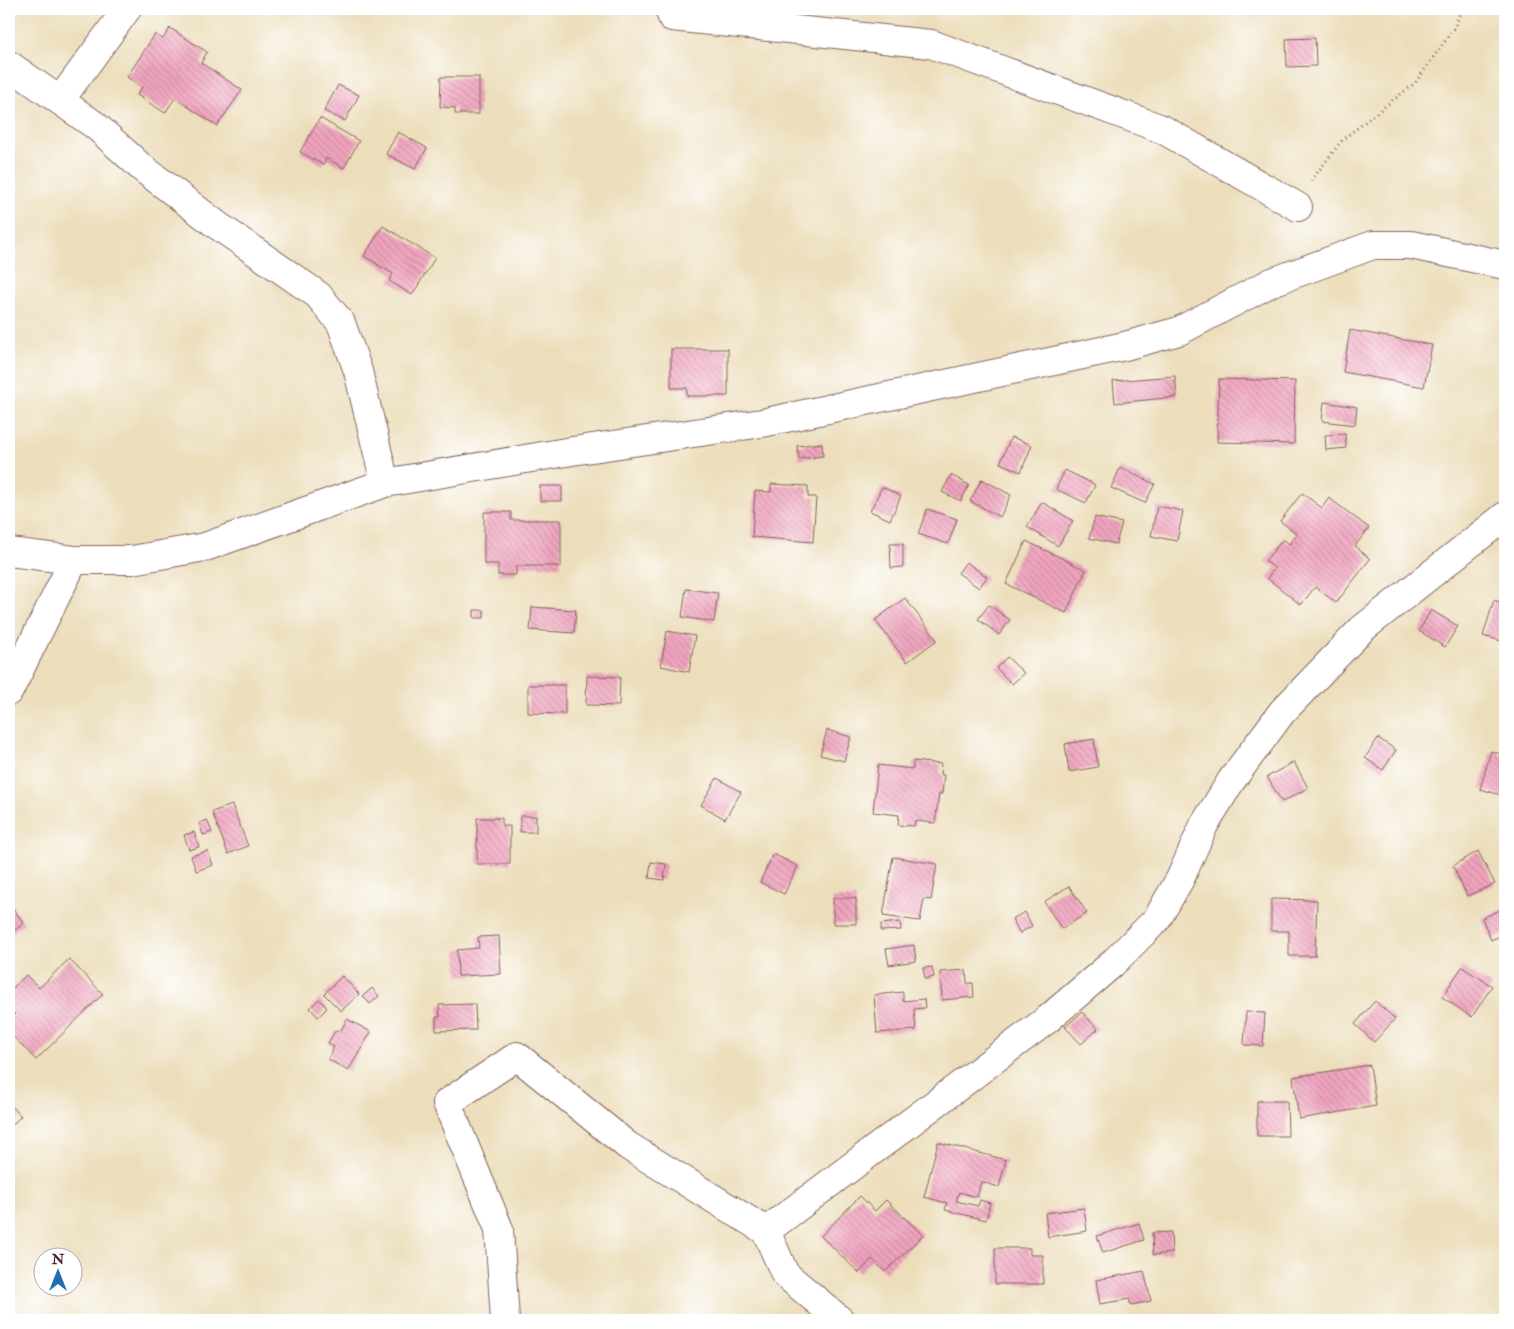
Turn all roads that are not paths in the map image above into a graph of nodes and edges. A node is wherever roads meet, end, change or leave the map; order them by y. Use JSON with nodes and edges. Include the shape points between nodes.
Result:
{"nodes":[{"id":1,"x":127,"y":9,"type":"edge"},
{"id":2,"x":669,"y":9,"type":"edge"},
{"id":3,"x":9,"y":64,"type":"edge"},
{"id":4,"x":62,"y":99,"type":"junction"},
{"id":5,"x":1298,"y":207,"type":"road end"},
{"id":6,"x":1505,"y":265,"type":"edge"},
{"id":7,"x":385,"y":483,"type":"junction"},
{"id":8,"x":1505,"y":516,"type":"edge"},
{"id":9,"x":9,"y":552,"type":"edge"},
{"id":10,"x":74,"y":560,"type":"junction"},
{"id":11,"x":9,"y":690,"type":"edge"},
{"id":12,"x":766,"y":1231,"type":"junction"},
{"id":13,"x":505,"y":1320,"type":"edge"},
{"id":14,"x":840,"y":1320,"type":"edge"}],
"edges":[{"from":1,"to":4,"type":"street"},
{"from":2,"to":5,"type":"street","via":[[672,17],[931,44],[1162,129]]},
{"from":3,"to":4,"type":"street"},
{"from":4,"to":7,"type":"street","via":[[141,167],[318,295],[341,323],[358,371]]},
{"from":6,"to":7,"type":"street","via":[[1411,245],[1373,245],[1272,282],[1180,331],[1125,346],[762,423],[572,450]]},
{"from":7,"to":10,"type":"street","via":[[205,547],[132,560]]},
{"from":8,"to":12,"type":"street","via":[[1362,629],[1282,712],[1231,781],[1204,825],[1180,879],[1157,919],[1112,964],[1048,1019]]},
{"from":9,"to":10,"type":"street"},
{"from":10,"to":11,"type":"street"},
{"from":12,"to":13,"type":"street","via":[[628,1146],[517,1056],[447,1103],[499,1229]]},
{"from":12,"to":14,"type":"street","via":[[785,1274]]}]}
